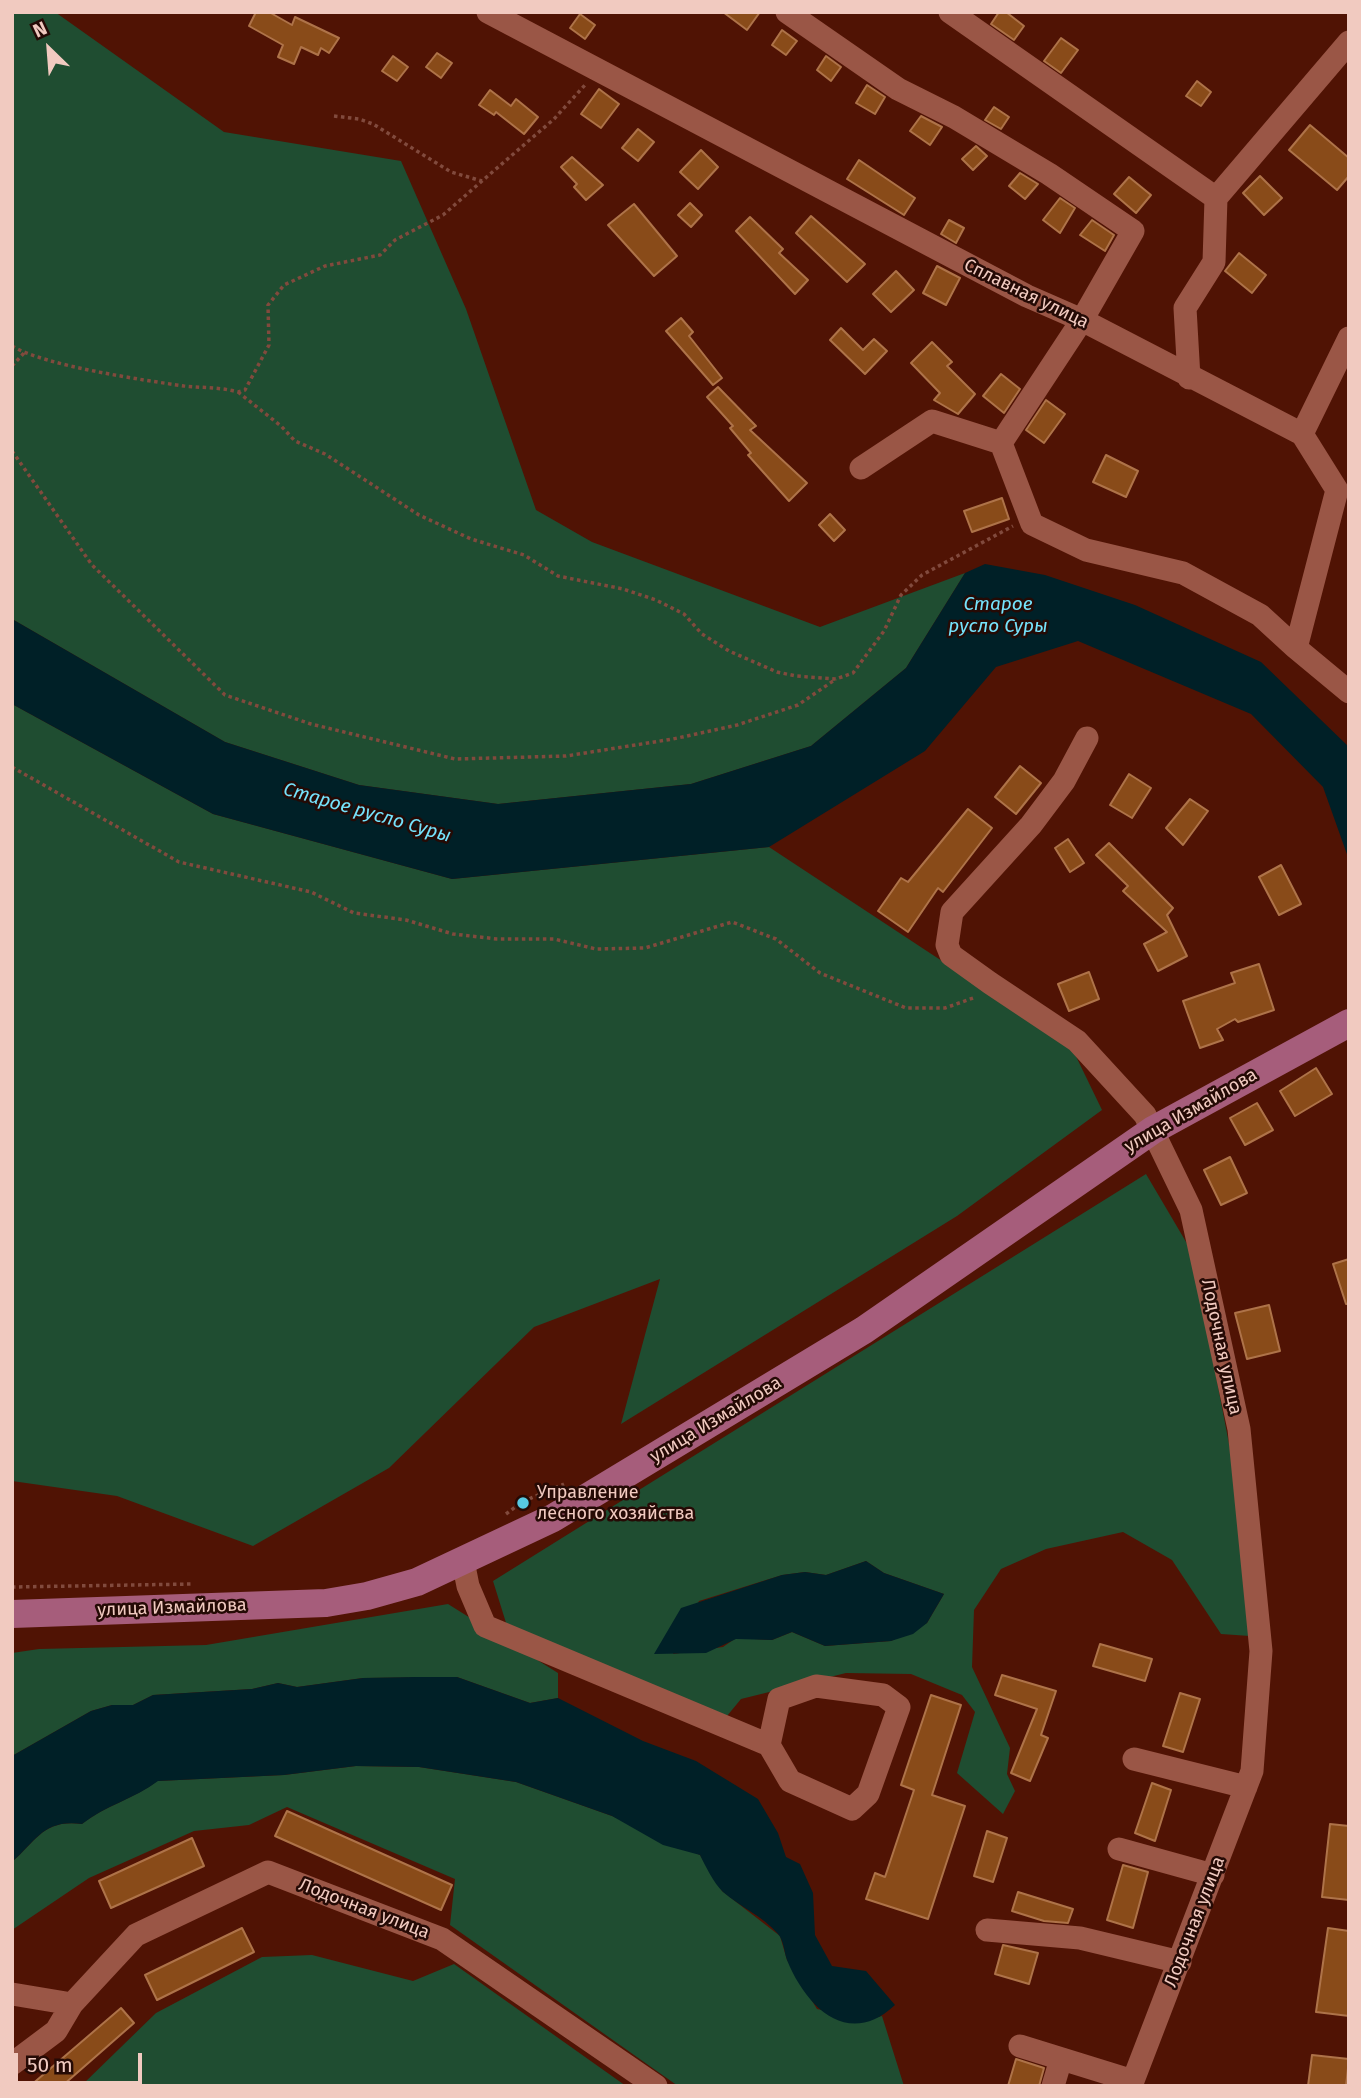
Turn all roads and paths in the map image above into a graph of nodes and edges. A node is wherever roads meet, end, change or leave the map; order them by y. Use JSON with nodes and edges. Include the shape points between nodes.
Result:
{"nodes":[{"id":1,"x":488,"y":12,"type":"edge"},
{"id":2,"x":787,"y":12,"type":"edge"},
{"id":3,"x":950,"y":12,"type":"edge"},
{"id":4,"x":1349,"y":42,"type":"edge"},
{"id":5,"x":597,"y":70,"type":"junction"},
{"id":6,"x":334,"y":116,"type":"dead end"},
{"id":7,"x":482,"y":181,"type":"junction"},
{"id":8,"x":1216,"y":198,"type":"junction"},
{"id":9,"x":1082,"y":320,"type":"junction"},
{"id":10,"x":1349,"y":338,"type":"edge"},
{"id":11,"x":12,"y":346,"type":"edge"},
{"id":12,"x":24,"y":353,"type":"junction"},
{"id":13,"x":12,"y":366,"type":"edge"},
{"id":14,"x":1189,"y":378,"type":"junction"},
{"id":15,"x":238,"y":392,"type":"junction"},
{"id":16,"x":1302,"y":435,"type":"junction"},
{"id":17,"x":1001,"y":443,"type":"junction"},
{"id":18,"x":12,"y":451,"type":"edge"},
{"id":19,"x":861,"y":468,"type":"dead end"},
{"id":20,"x":1032,"y":524,"type":"junction"},
{"id":21,"x":1296,"y":648,"type":"junction"},
{"id":22,"x":836,"y":679,"type":"junction"},
{"id":23,"x":1349,"y":692,"type":"edge"},
{"id":24,"x":1087,"y":738,"type":"dead end"},
{"id":25,"x":12,"y":767,"type":"edge"},
{"id":26,"x":990,"y":983,"type":"junction"},
{"id":27,"x":1349,"y":1023,"type":"edge"},
{"id":28,"x":1153,"y":1130,"type":"junction"},
{"id":29,"x":569,"y":1481,"type":"dead end"},
{"id":30,"x":500,"y":1518,"type":"dead end"},
{"id":31,"x":463,"y":1561,"type":"junction"},
{"id":32,"x":204,"y":1584,"type":"dead end"},
{"id":33,"x":12,"y":1587,"type":"edge"},
{"id":34,"x":12,"y":1614,"type":"edge"},
{"id":35,"x":769,"y":1745,"type":"junction"},
{"id":36,"x":1134,"y":1759,"type":"dead end"},
{"id":37,"x":1246,"y":1787,"type":"junction"},
{"id":38,"x":1119,"y":1849,"type":"dead end"},
{"id":39,"x":1213,"y":1875,"type":"junction"},
{"id":40,"x":987,"y":1930,"type":"dead end"},
{"id":41,"x":1180,"y":1962,"type":"junction"},
{"id":42,"x":12,"y":1994,"type":"edge"},
{"id":43,"x":72,"y":2004,"type":"junction"},
{"id":44,"x":1020,"y":2046,"type":"dead end"},
{"id":45,"x":1061,"y":2059,"type":"junction"},
{"id":46,"x":12,"y":2064,"type":"edge"},
{"id":47,"x":1132,"y":2083,"type":"edge"},
{"id":48,"x":656,"y":2086,"type":"edge"},
{"id":49,"x":1053,"y":2086,"type":"edge"}],
"edges":[{"from":1,"to":5,"type":"street","name":"Сплавная улица"},
{"from":2,"to":9,"type":"street","via":[[898,89],[1049,174],[1133,231]]},
{"from":3,"to":8,"type":"street"},
{"from":4,"to":8,"type":"street"},
{"from":5,"to":7,"type":"path","via":[[554,120]]},
{"from":5,"to":9,"type":"street","name":"Сплавная улица","via":[[1027,296]]},
{"from":6,"to":7,"type":"path","via":[[373,124],[451,172]]},
{"from":7,"to":15,"type":"path","via":[[443,215],[395,240],[380,255],[325,266],[284,285],[268,305],[270,332],[265,356],[251,383]]},
{"from":8,"to":14,"type":"street","via":[[1214,262],[1185,308]]},
{"from":9,"to":14,"type":"street","name":"Сплавная улица"},
{"from":9,"to":17,"type":"street"},
{"from":10,"to":16,"type":"street"},
{"from":11,"to":12,"type":"path"},
{"from":12,"to":13,"type":"path"},
{"from":12,"to":15,"type":"path"},
{"from":14,"to":16,"type":"street","name":"Сплавная улица"},
{"from":15,"to":22,"type":"path","via":[[295,441],[326,454],[419,515],[471,539],[524,555],[558,576],[656,600],[684,614],[702,634],[729,651],[777,672]]},
{"from":16,"to":21,"type":"street","via":[[1337,490]]},
{"from":17,"to":19,"type":"street","via":[[932,421]]},
{"from":17,"to":20,"type":"street"},
{"from":18,"to":22,"type":"path","via":[[92,565],[225,695],[310,724],[455,758],[566,756],[737,724],[798,705]]},
{"from":20,"to":21,"type":"street","via":[[1086,550],[1183,573],[1260,615]]},
{"from":20,"to":22,"type":"path","via":[[1012,527],[922,575],[901,595],[884,631],[853,673]]},
{"from":21,"to":23,"type":"street"},
{"from":24,"to":26,"type":"street","name":"Лодочная улица","via":[[1064,781],[1031,825],[952,912],[947,945],[951,955]]},
{"from":25,"to":26,"type":"path","via":[[179,862],[311,892],[354,913],[405,920],[453,934],[554,939],[596,949],[645,948],[732,922],[776,939],[820,973],[906,1008],[945,1008],[976,997]]},
{"from":26,"to":28,"type":"street","name":"Лодочная улица","via":[[1077,1041],[1138,1104]]},
{"from":27,"to":28,"type":"main road","name":"улица Измайлова"},
{"from":28,"to":31,"type":"main road","name":"улица Измайлова","via":[[864,1330],[552,1518]]},
{"from":28,"to":37,"type":"street","name":"Лодочная улица","via":[[1191,1210],[1239,1429],[1261,1651],[1252,1771]]},
{"from":29,"to":30,"type":"path","via":[[522,1502]]},
{"from":31,"to":34,"type":"main road","name":"улица Измайлова","via":[[417,1582],[326,1603]]},
{"from":31,"to":35,"type":"street","via":[[485,1626]]},
{"from":32,"to":33,"type":"path"},
{"from":35,"to":35,"type":"street","via":[[790,1781],[852,1809],[868,1794],[899,1707],[883,1695],[816,1686],[779,1699]]},
{"from":36,"to":37,"type":"street"},
{"from":37,"to":39,"type":"street","name":"Лодочная улица"},
{"from":38,"to":39,"type":"street"},
{"from":39,"to":41,"type":"street","name":"Лодочная улица"},
{"from":40,"to":41,"type":"street","via":[[1080,1938]]},
{"from":41,"to":47,"type":"street","name":"Лодочная улица"},
{"from":42,"to":43,"type":"street"},
{"from":43,"to":46,"type":"street","name":"Лодочная улица","via":[[56,2031]]},
{"from":43,"to":48,"type":"street","name":"Лодочная улица","via":[[136,1935],[268,1872],[442,1938]]},
{"from":44,"to":45,"type":"street"},
{"from":45,"to":47,"type":"street"},
{"from":45,"to":49,"type":"street"}]}
